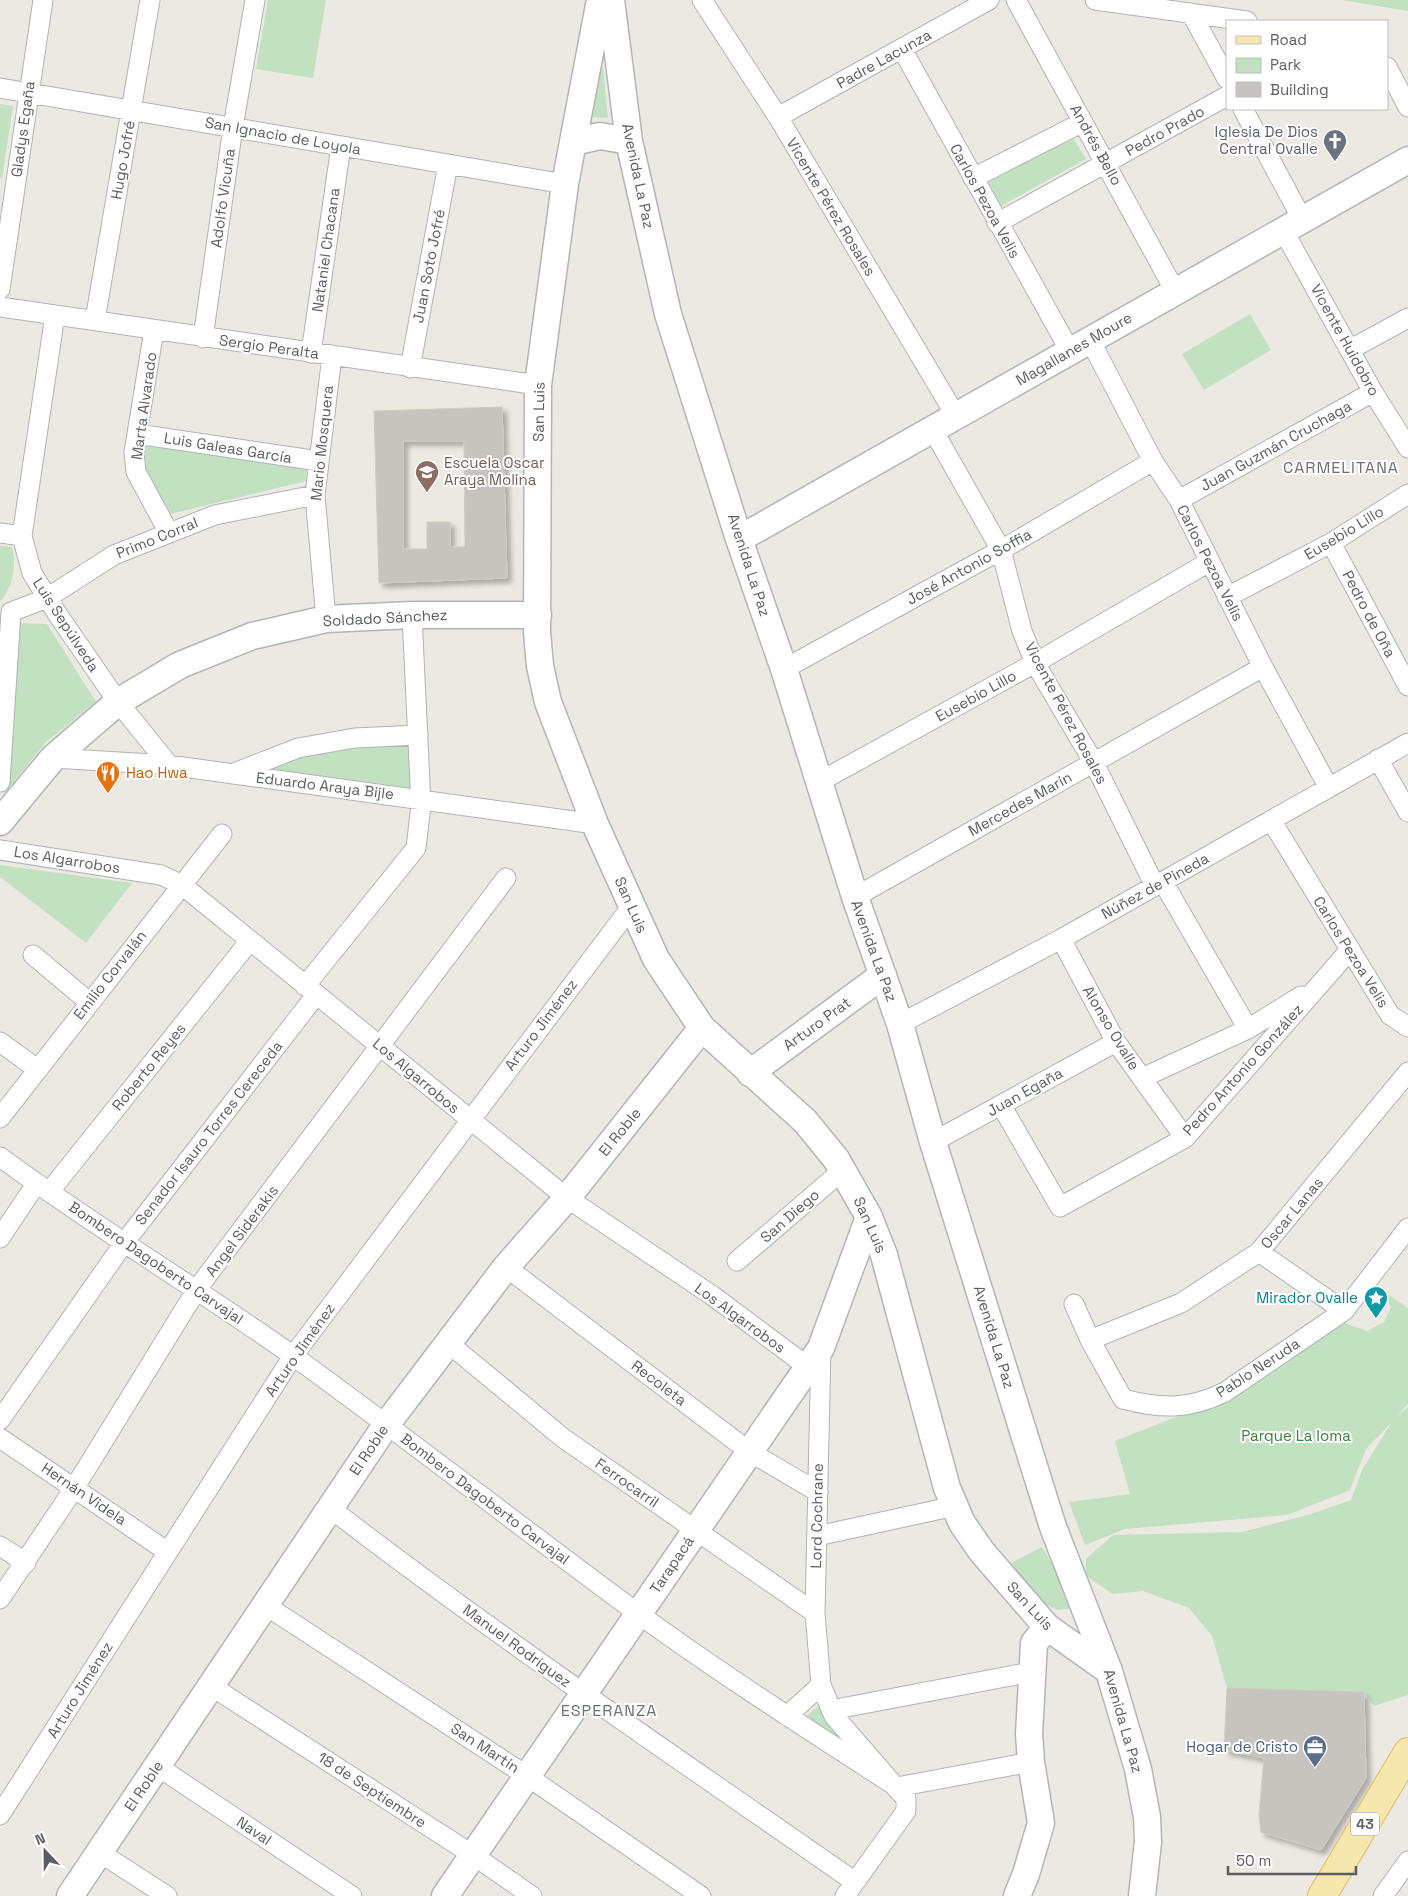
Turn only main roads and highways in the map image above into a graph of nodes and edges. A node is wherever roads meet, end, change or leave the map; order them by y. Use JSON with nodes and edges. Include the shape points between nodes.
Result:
{"nodes":[{"id":1,"x":1408,"y":1752,"type":"edge"},
{"id":2,"x":1322,"y":1896,"type":"edge"}],
"edges":[{"from":1,"to":2,"type":"main road","number":"43"}]}
